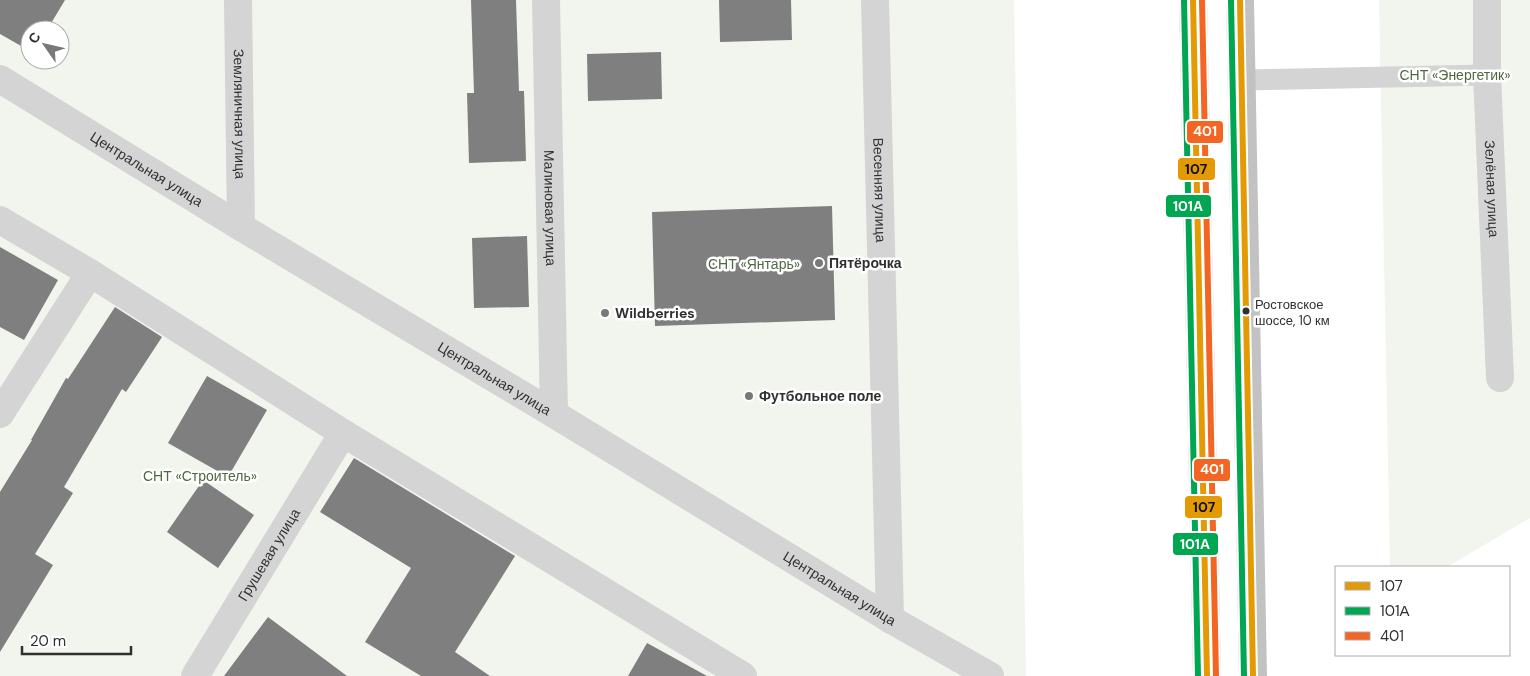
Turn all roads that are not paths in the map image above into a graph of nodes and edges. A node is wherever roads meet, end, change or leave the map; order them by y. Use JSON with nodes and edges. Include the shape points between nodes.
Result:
{"nodes":[{"id":1,"x":238,"y":0,"type":"edge"},
{"id":2,"x":546,"y":0,"type":"edge"},
{"id":3,"x":875,"y":0,"type":"edge"},
{"id":4,"x":1193,"y":0,"type":"edge"},
{"id":5,"x":1240,"y":0,"type":"edge"},
{"id":6,"x":1487,"y":0,"type":"edge"},
{"id":7,"x":1487,"y":75,"type":"junction"},
{"id":8,"x":0,"y":78,"type":"edge"},
{"id":9,"x":1242,"y":80,"type":"junction"},
{"id":10,"x":0,"y":220,"type":"edge"},
{"id":11,"x":241,"y":227,"type":"junction"},
{"id":12,"x":90,"y":273,"type":"junction"},
{"id":13,"x":1500,"y":378,"type":"dead end"},
{"id":14,"x":0,"y":414,"type":"edge"},
{"id":15,"x":554,"y":414,"type":"junction"},
{"id":16,"x":343,"y":433,"type":"junction"},
{"id":17,"x":890,"y":619,"type":"junction"},
{"id":18,"x":195,"y":676,"type":"edge"},
{"id":19,"x":743,"y":676,"type":"edge"},
{"id":20,"x":990,"y":676,"type":"edge"},
{"id":21,"x":1207,"y":676,"type":"edge"},
{"id":22,"x":1253,"y":676,"type":"edge"}],
"edges":[{"from":1,"to":11,"type":"street","name":"Земляничная улица"},
{"from":2,"to":15,"type":"street","name":"Малиновая улица"},
{"from":3,"to":17,"type":"street","name":"Весенняя улица"},
{"from":4,"to":21,"type":"highway"},
{"from":5,"to":9,"type":"highway"},
{"from":6,"to":7,"type":"street","name":"Зелёная улица"},
{"from":7,"to":9,"type":"lane"},
{"from":7,"to":13,"type":"street","name":"Зелёная улица"},
{"from":8,"to":11,"type":"street","name":"Центральная улица"},
{"from":9,"to":22,"type":"highway"},
{"from":10,"to":12,"type":"street"},
{"from":11,"to":15,"type":"street","name":"Центральная улица"},
{"from":12,"to":14,"type":"street"},
{"from":12,"to":16,"type":"street"},
{"from":15,"to":17,"type":"street","name":"Центральная улица"},
{"from":16,"to":18,"type":"street","name":"Грушевая улица"},
{"from":16,"to":19,"type":"street"},
{"from":17,"to":20,"type":"street","name":"Центральная улица"}]}
